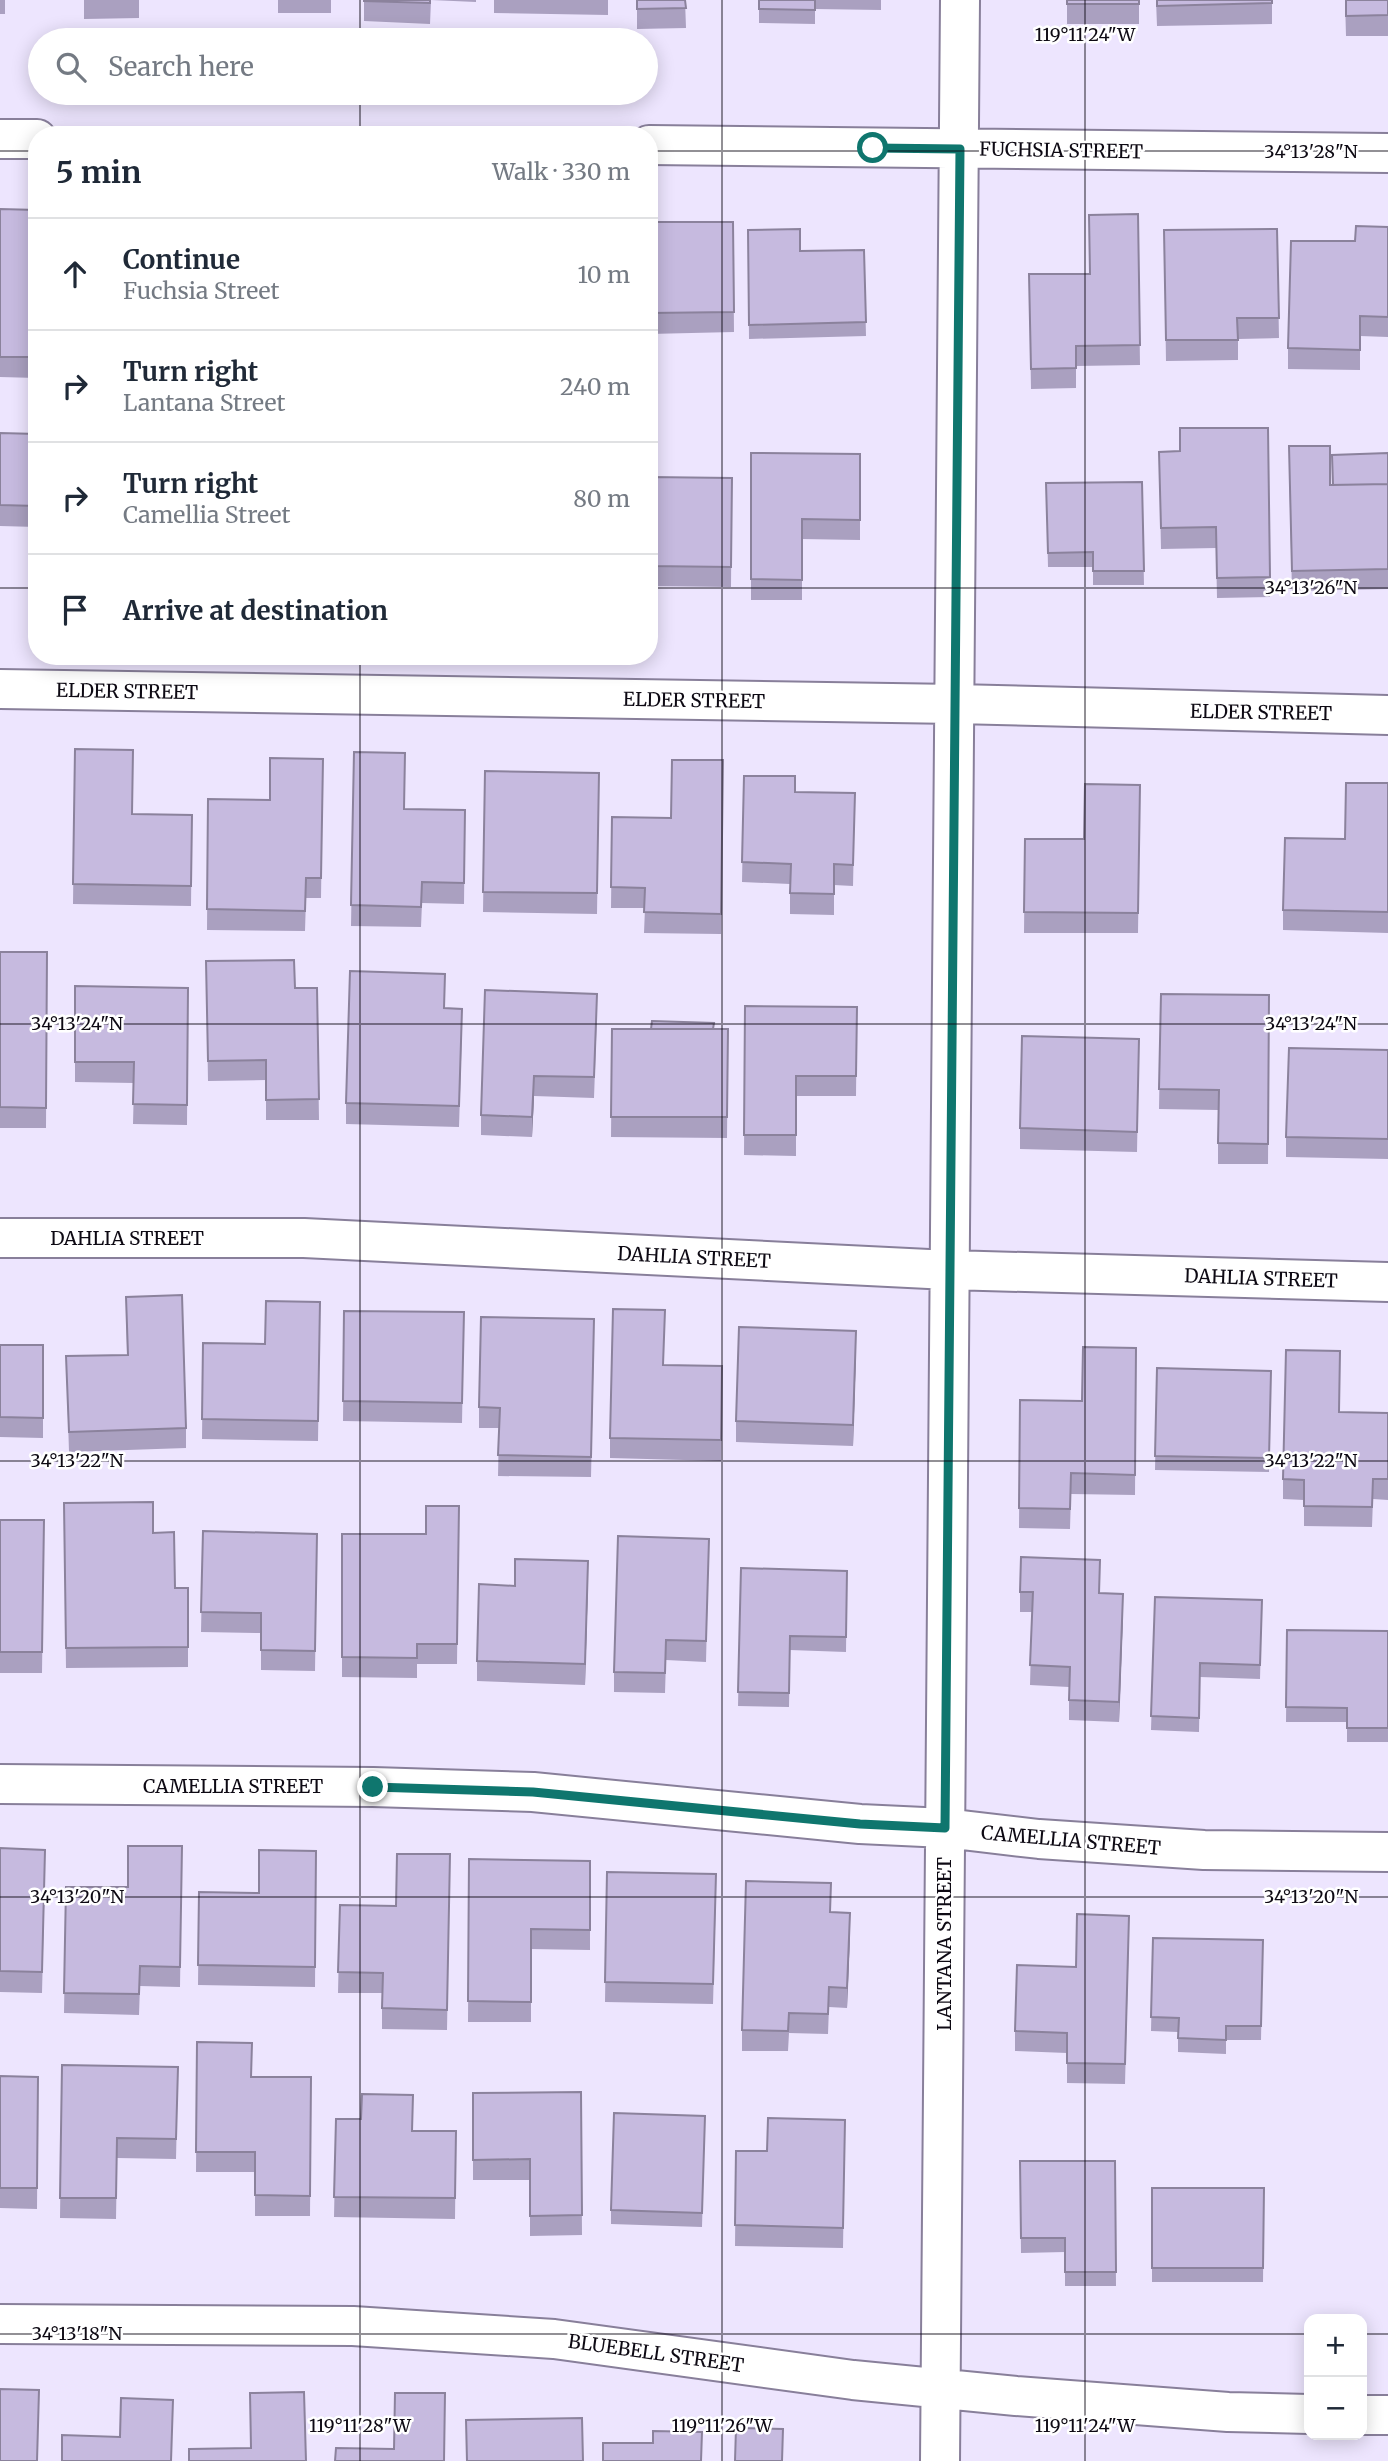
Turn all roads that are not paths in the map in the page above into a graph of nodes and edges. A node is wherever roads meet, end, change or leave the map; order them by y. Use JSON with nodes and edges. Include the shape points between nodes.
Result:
{"nodes":[{"id":1,"x":960,"y":0,"type":"edge"},
{"id":2,"x":0,"y":139,"type":"edge"},
{"id":3,"x":28,"y":139,"type":"edge"},
{"id":4,"x":658,"y":145,"type":"edge"},
{"id":5,"x":960,"y":149,"type":"junction"},
{"id":6,"x":1388,"y":153,"type":"edge"},
{"id":7,"x":0,"y":689,"type":"edge"},
{"id":8,"x":956,"y":704,"type":"junction"},
{"id":9,"x":1388,"y":715,"type":"edge"},
{"id":10,"x":0,"y":1238,"type":"edge"},
{"id":11,"x":948,"y":1270,"type":"junction"},
{"id":12,"x":1388,"y":1282,"type":"edge"},
{"id":13,"x":0,"y":1784,"type":"edge"},
{"id":14,"x":945,"y":1828,"type":"junction"},
{"id":15,"x":1388,"y":1852,"type":"edge"},
{"id":16,"x":0,"y":2325,"type":"edge"},
{"id":17,"x":941,"y":2388,"type":"junction"},
{"id":18,"x":1304,"y":2414,"type":"edge"},
{"id":19,"x":1367,"y":2415,"type":"edge"},
{"id":20,"x":1388,"y":2415,"type":"edge"},
{"id":21,"x":940,"y":2461,"type":"edge"}],
"edges":[{"from":1,"to":5,"type":"street","name":"LANTANA STREET"},
{"from":2,"to":3,"type":"street"},
{"from":4,"to":5,"type":"street","name":"FUCHSIA STREET"},
{"from":5,"to":6,"type":"street","name":"FUCHSIA STREET"},
{"from":5,"to":8,"type":"street","name":"LANTANA STREET"},
{"from":7,"to":8,"type":"street","name":"ELDER STREET"},
{"from":8,"to":9,"type":"street","name":"ELDER STREET"},
{"from":8,"to":11,"type":"street","name":"LANTANA STREET"},
{"from":10,"to":11,"type":"street","name":"DAHLIA STREET","via":[[304,1238]]},
{"from":11,"to":12,"type":"street","name":"DAHLIA STREET"},
{"from":11,"to":14,"type":"street","name":"LANTANA STREET"},
{"from":13,"to":14,"type":"street","name":"CAMELLIA STREET","via":[[533,1792]]},
{"from":14,"to":15,"type":"street","name":"CAMELLIA STREET","via":[[1204,1850]]},
{"from":14,"to":17,"type":"street","name":"LANTANA STREET"},
{"from":16,"to":17,"type":"street","name":"BLUEBELL STREET","via":[[353,2326],[554,2339]]},
{"from":17,"to":18,"type":"street","name":"BLUEBELL STREET"},
{"from":17,"to":21,"type":"street","name":"LANTANA STREET"},
{"from":19,"to":20,"type":"street"}]}
